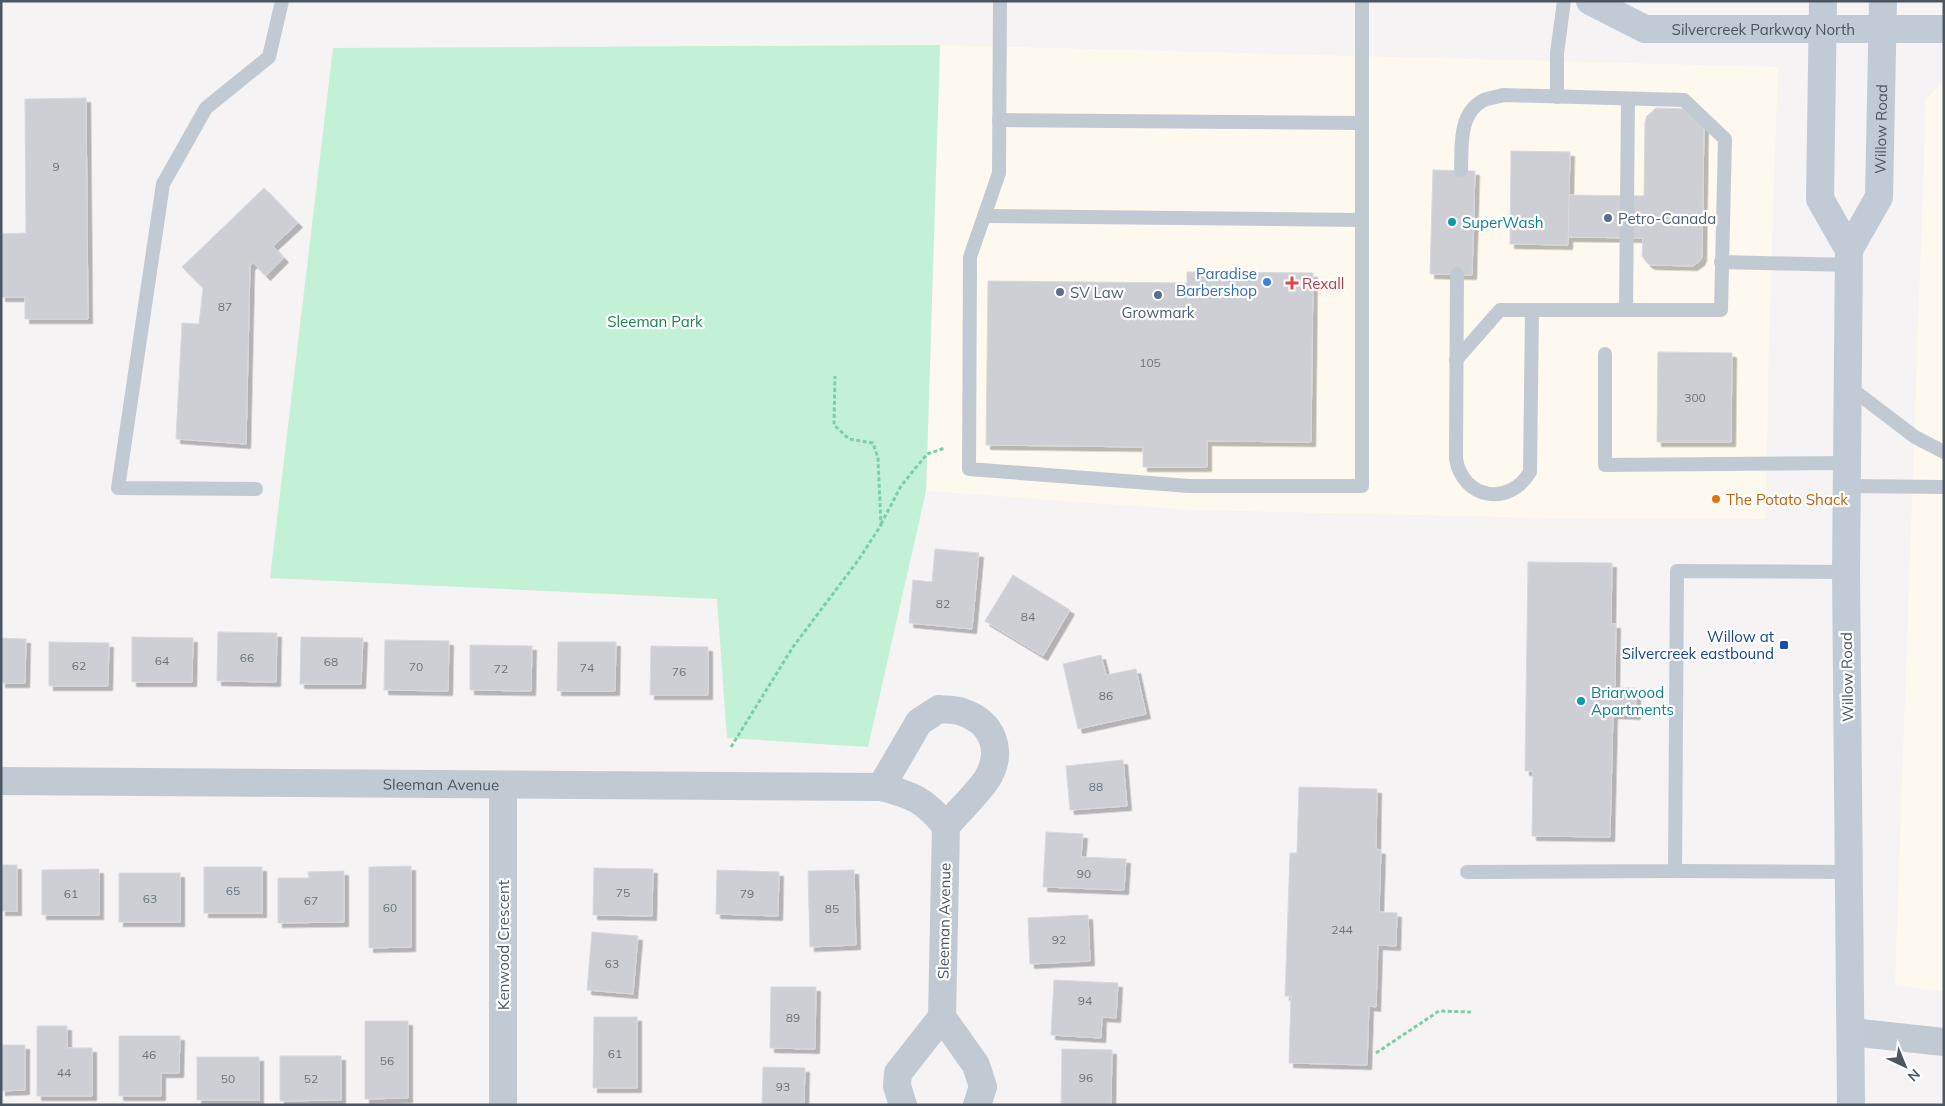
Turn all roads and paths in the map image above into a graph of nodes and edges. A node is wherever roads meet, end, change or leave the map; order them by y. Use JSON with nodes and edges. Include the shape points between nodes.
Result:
{"nodes":[{"id":1,"x":282,"y":1,"type":"edge"},
{"id":2,"x":1000,"y":1,"type":"edge"},
{"id":3,"x":1362,"y":1,"type":"edge"},
{"id":4,"x":1564,"y":1,"type":"edge"},
{"id":5,"x":1590,"y":1,"type":"edge"},
{"id":6,"x":1823,"y":1,"type":"edge"},
{"id":7,"x":1883,"y":1,"type":"edge"},
{"id":8,"x":1882,"y":29,"type":"junction"},
{"id":9,"x":1944,"y":29,"type":"edge"},
{"id":10,"x":1822,"y":30,"type":"junction"},
{"id":11,"x":1556,"y":97,"type":"junction"},
{"id":12,"x":1628,"y":99,"type":"junction"},
{"id":13,"x":999,"y":120,"type":"junction"},
{"id":14,"x":1362,"y":123,"type":"junction"},
{"id":15,"x":1461,"y":170,"type":"dead end"},
{"id":16,"x":984,"y":216,"type":"junction"},
{"id":17,"x":1362,"y":220,"type":"junction"},
{"id":18,"x":1849,"y":257,"type":"junction"},
{"id":19,"x":1722,"y":262,"type":"junction"},
{"id":20,"x":1458,"y":274,"type":"dead end"},
{"id":21,"x":1532,"y":310,"type":"junction"},
{"id":22,"x":1626,"y":310,"type":"junction"},
{"id":23,"x":1606,"y":354,"type":"dead end"},
{"id":24,"x":1456,"y":360,"type":"junction"},
{"id":25,"x":835,"y":376,"type":"dead end"},
{"id":26,"x":1848,"y":386,"type":"junction"},
{"id":27,"x":970,"y":439,"type":"junction"},
{"id":28,"x":1944,"y":452,"type":"edge"},
{"id":29,"x":1847,"y":475,"type":"junction"},
{"id":30,"x":1944,"y":487,"type":"edge"},
{"id":31,"x":256,"y":489,"type":"dead end"},
{"id":32,"x":881,"y":525,"type":"junction"},
{"id":33,"x":1846,"y":572,"type":"junction"},
{"id":34,"x":731,"y":747,"type":"dead end"},
{"id":35,"x":1,"y":781,"type":"edge"},
{"id":36,"x":503,"y":786,"type":"junction"},
{"id":37,"x":881,"y":787,"type":"junction"},
{"id":38,"x":946,"y":826,"type":"junction"},
{"id":39,"x":1675,"y":870,"type":"junction"},
{"id":40,"x":1467,"y":872,"type":"dead end"},
{"id":41,"x":1848,"y":872,"type":"junction"},
{"id":42,"x":1471,"y":1012,"type":"dead end"},
{"id":43,"x":942,"y":1017,"type":"junction"},
{"id":44,"x":1851,"y":1032,"type":"junction"},
{"id":45,"x":1944,"y":1042,"type":"edge"},
{"id":46,"x":1376,"y":1053,"type":"dead end"},
{"id":47,"x":503,"y":1105,"type":"edge"},
{"id":48,"x":903,"y":1105,"type":"edge"},
{"id":49,"x":977,"y":1105,"type":"edge"},
{"id":50,"x":1851,"y":1105,"type":"edge"}],
"edges":[{"from":1,"to":31,"type":"lane","via":[[269,57],[206,108],[163,184],[118,488]]},
{"from":2,"to":13,"type":"lane"},
{"from":3,"to":14,"type":"lane"},
{"from":4,"to":11,"type":"lane","via":[[1557,53]]},
{"from":5,"to":10,"type":"main road","name":"Silvercreek Parkway North","via":[[1645,29]]},
{"from":6,"to":10,"type":"main road"},
{"from":7,"to":8,"type":"main road","name":"Willow Road"},
{"from":8,"to":9,"type":"main road","name":"Silvercreek Parkway North"},
{"from":8,"to":10,"type":"main road","name":"Silvercreek Parkway North"},
{"from":8,"to":18,"type":"main road","name":"Willow Road","via":[[1879,197]]},
{"from":10,"to":18,"type":"main road","via":[[1820,199]]},
{"from":11,"to":12,"type":"lane"},
{"from":11,"to":15,"type":"lane","via":[[1502,95],[1484,100],[1471,110],[1463,126]]},
{"from":12,"to":19,"type":"lane","via":[[1684,100],[1725,139]]},
{"from":12,"to":22,"type":"lane"},
{"from":13,"to":14,"type":"lane"},
{"from":13,"to":16,"type":"lane","via":[[999,173]]},
{"from":14,"to":17,"type":"lane"},
{"from":16,"to":17,"type":"lane"},
{"from":16,"to":27,"type":"lane","via":[[970,257]]},
{"from":17,"to":27,"type":"lane","via":[[1362,486],[1188,486],[969,469]]},
{"from":18,"to":19,"type":"lane"},
{"from":18,"to":26,"type":"main road","name":"Willow Road"},
{"from":19,"to":22,"type":"lane","via":[[1721,310]]},
{"from":20,"to":24,"type":"lane"},
{"from":21,"to":22,"type":"lane"},
{"from":21,"to":24,"type":"lane","via":[[1500,310]]},
{"from":21,"to":24,"type":"lane","via":[[1530,472],[1523,484],[1509,492],[1492,494],[1476,490],[1458,472]]},
{"from":23,"to":29,"type":"lane","via":[[1606,465]]},
{"from":25,"to":32,"type":"path","via":[[834,425],[849,439],[872,443],[878,458]]},
{"from":26,"to":28,"type":"lane","via":[[1915,437]]},
{"from":26,"to":29,"type":"main road","name":"Willow Road"},
{"from":27,"to":32,"type":"path","via":[[927,454],[901,486]]},
{"from":29,"to":30,"type":"lane"},
{"from":29,"to":33,"type":"main road","name":"Willow Road"},
{"from":32,"to":34,"type":"path","via":[[793,646]]},
{"from":33,"to":39,"type":"lane","via":[[1677,571]]},
{"from":33,"to":41,"type":"main road","name":"Willow Road"},
{"from":35,"to":36,"type":"street","name":"Sleeman Avenue"},
{"from":36,"to":37,"type":"street","name":"Sleeman Avenue"},
{"from":36,"to":47,"type":"street","name":"Kenwood Crescent"},
{"from":37,"to":38,"type":"street","name":"Sleeman Avenue","via":[[909,794],[932,810]]},
{"from":37,"to":38,"type":"street","via":[[920,722],[939,709],[961,711],[979,719],[993,736],[995,756],[987,779]]},
{"from":38,"to":43,"type":"street","name":"Sleeman Avenue"},
{"from":39,"to":40,"type":"lane"},
{"from":39,"to":41,"type":"lane"},
{"from":41,"to":44,"type":"main road","name":"Willow Road"},
{"from":42,"to":46,"type":"path","via":[[1439,1011]]},
{"from":43,"to":48,"type":"street","via":[[898,1073],[897,1086]]},
{"from":43,"to":49,"type":"street","via":[[976,1065],[983,1087]]},
{"from":44,"to":45,"type":"street"},
{"from":44,"to":50,"type":"main road","name":"Willow Road"}]}
